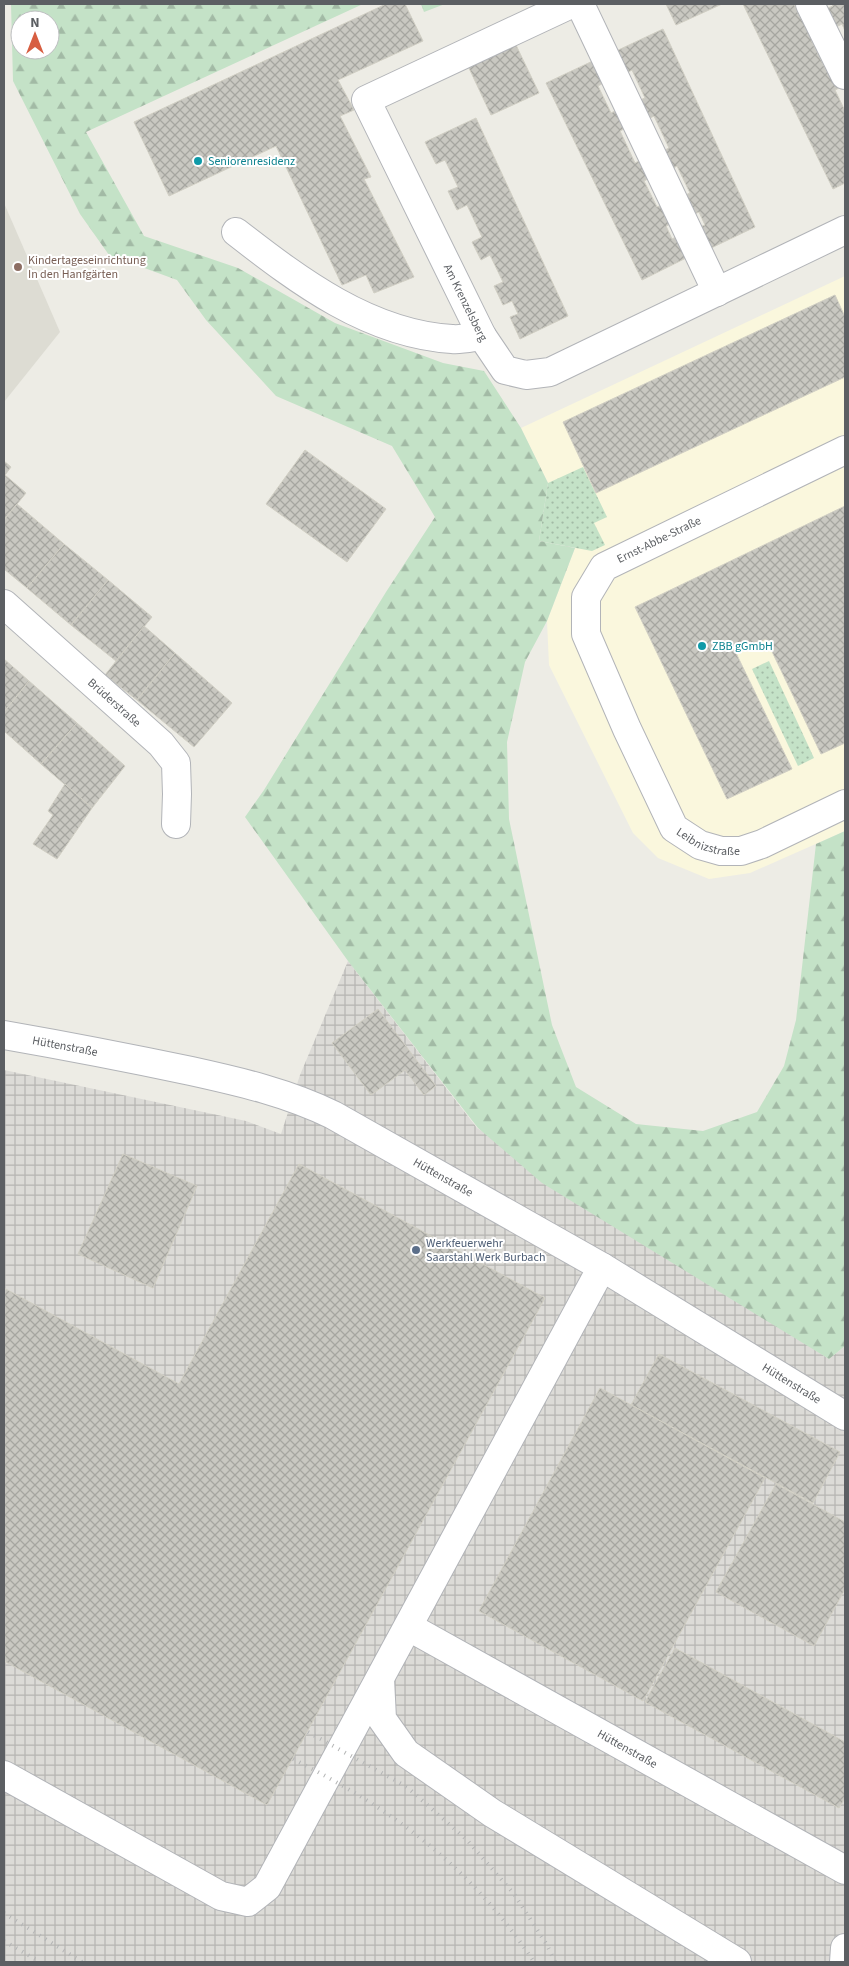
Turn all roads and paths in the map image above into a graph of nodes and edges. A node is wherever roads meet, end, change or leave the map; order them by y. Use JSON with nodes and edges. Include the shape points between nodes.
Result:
{"nodes":[{"id":1,"x":571,"y":4,"type":"edge"},
{"id":2,"x":580,"y":4,"type":"edge"},
{"id":3,"x":810,"y":4,"type":"edge"},
{"id":4,"x":845,"y":75,"type":"edge"},
{"id":5,"x":845,"y":230,"type":"edge"},
{"id":6,"x":236,"y":232,"type":"dead end"},
{"id":7,"x":717,"y":292,"type":"junction"},
{"id":8,"x":482,"y":336,"type":"junction"},
{"id":9,"x":845,"y":450,"type":"edge"},
{"id":10,"x":4,"y":604,"type":"edge"},
{"id":11,"x":627,"y":729,"type":"joint"},
{"id":12,"x":845,"y":804,"type":"edge"},
{"id":13,"x":176,"y":824,"type":"dead end"},
{"id":14,"x":4,"y":1035,"type":"edge"},
{"id":15,"x":602,"y":1267,"type":"junction"},
{"id":16,"x":845,"y":1415,"type":"edge"},
{"id":17,"x":409,"y":1626,"type":"junction"},
{"id":18,"x":380,"y":1678,"type":"junction"},
{"id":19,"x":4,"y":1775,"type":"edge"},
{"id":20,"x":845,"y":1870,"type":"edge"},
{"id":21,"x":845,"y":1948,"type":"edge"},
{"id":22,"x":737,"y":1962,"type":"edge"},
{"id":23,"x":844,"y":1962,"type":"edge"}],
"edges":[{"from":1,"to":8,"type":"street","name":"Am Krenzelsberg","via":[[366,100]]},
{"from":2,"to":7,"type":"street"},
{"from":3,"to":4,"type":"street"},
{"from":5,"to":7,"type":"street","name":"Am Krenzelsberg"},
{"from":6,"to":8,"type":"street","via":[[304,283],[377,322],[431,337],[454,340]]},
{"from":7,"to":8,"type":"street","name":"Am Krenzelsberg","via":[[550,372],[526,376],[506,370]]},
{"from":9,"to":11,"type":"street","name":"Ernst-Abbe-Straße","via":[[604,567],[586,597],[586,634]]},
{"from":10,"to":13,"type":"street","name":"Brüderstraße","via":[[161,744],[176,764]]},
{"from":11,"to":12,"type":"street","name":"Leibnizstraße","via":[[674,828],[700,845],[721,851],[742,851]]},
{"from":14,"to":15,"type":"street","name":"Hüttenstraße","via":[[127,1057],[256,1086],[307,1102]]},
{"from":15,"to":16,"type":"street","name":"Hüttenstraße"},
{"from":15,"to":17,"type":"street"},
{"from":17,"to":18,"type":"street"},
{"from":17,"to":20,"type":"street","name":"Hüttenstraße"},
{"from":18,"to":19,"type":"street","via":[[267,1888],[248,1902],[220,1896]]},
{"from":18,"to":22,"type":"street","via":[[382,1719],[406,1753],[492,1813]]},
{"from":21,"to":23,"type":"street"}]}
